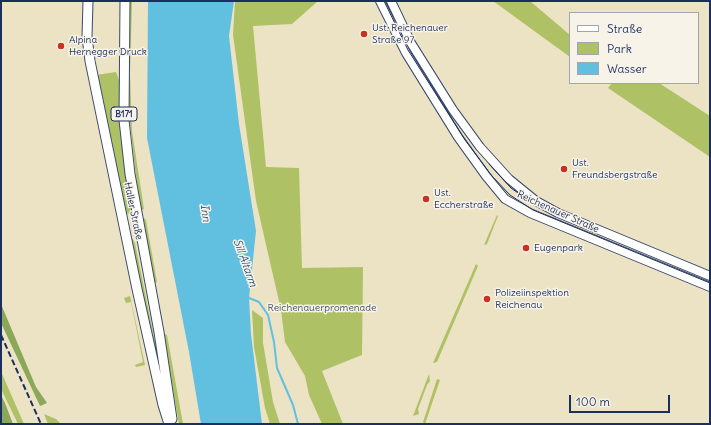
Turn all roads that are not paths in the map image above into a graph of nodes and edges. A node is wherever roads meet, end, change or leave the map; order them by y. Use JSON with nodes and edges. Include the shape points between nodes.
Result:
{"nodes":[{"id":1,"x":88,"y":1,"type":"edge"},
{"id":2,"x":125,"y":1,"type":"edge"},
{"id":3,"x":380,"y":1,"type":"edge"},
{"id":4,"x":391,"y":1,"type":"edge"},
{"id":5,"x":710,"y":276,"type":"edge"},
{"id":6,"x":710,"y":287,"type":"edge"},
{"id":7,"x":169,"y":424,"type":"edge"},
{"id":8,"x":172,"y":424,"type":"edge"}],
"edges":[{"from":1,"to":7,"type":"main road","name":"Haller Straße","number":"B171","via":[[87,37],[90,61],[137,289]]},
{"from":2,"to":8,"type":"main road","name":"Haller Straße","number":"B171","via":[[124,120],[130,174]]},
{"from":3,"to":6,"type":"street","name":"Reichenauer Straße","via":[[406,53],[458,137],[505,198],[530,213]]},
{"from":4,"to":5,"type":"street","name":"Reichenauer Straße","via":[[409,38],[453,110],[480,147],[509,179],[536,201],[558,213]]}]}
